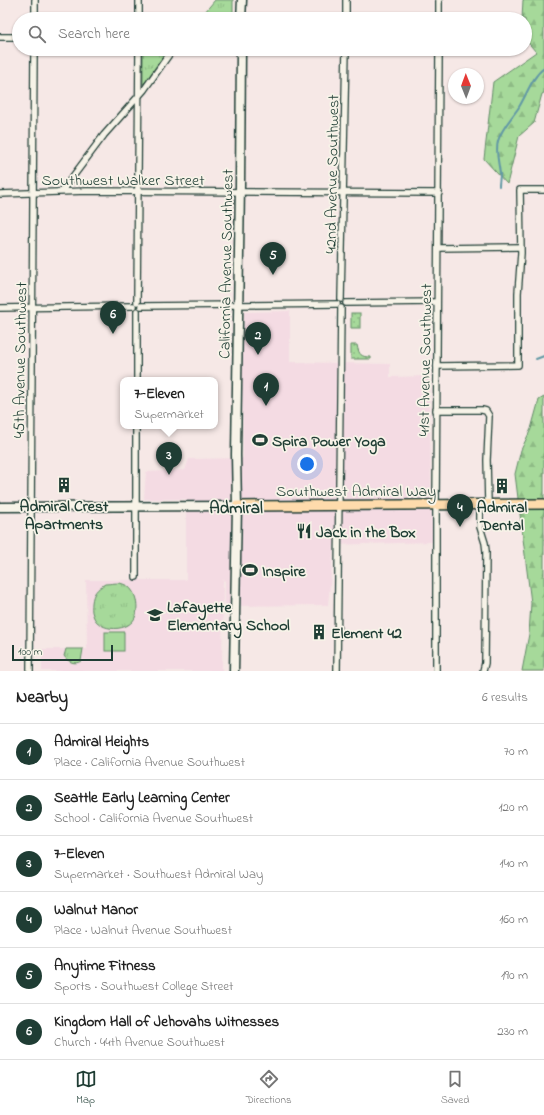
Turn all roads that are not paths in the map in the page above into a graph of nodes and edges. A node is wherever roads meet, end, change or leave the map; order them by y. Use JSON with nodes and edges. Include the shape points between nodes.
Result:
{"nodes":[{"id":1,"x":35,"y":0,"type":"edge"},
{"id":2,"x":139,"y":0,"type":"edge"},
{"id":3,"x":242,"y":0,"type":"edge"},
{"id":4,"x":346,"y":0,"type":"edge"},
{"id":5,"x":439,"y":0,"type":"edge"},
{"id":6,"x":35,"y":12,"type":"edge"},
{"id":7,"x":139,"y":12,"type":"edge"},
{"id":8,"x":241,"y":12,"type":"edge"},
{"id":9,"x":346,"y":12,"type":"edge"},
{"id":10,"x":439,"y":12,"type":"edge"},
{"id":11,"x":0,"y":38,"type":"edge"},
{"id":12,"x":12,"y":38,"type":"edge"},
{"id":13,"x":34,"y":56,"type":"edge"},
{"id":14,"x":139,"y":56,"type":"edge"},
{"id":15,"x":168,"y":56,"type":"edge"},
{"id":16,"x":241,"y":56,"type":"edge"},
{"id":17,"x":346,"y":56,"type":"edge"},
{"id":18,"x":439,"y":56,"type":"edge"},
{"id":19,"x":139,"y":95,"type":"junction"},
{"id":20,"x":544,"y":190,"type":"edge"},
{"id":21,"x":62,"y":192,"type":"junction"},
{"id":22,"x":138,"y":192,"type":"junction"},
{"id":23,"x":240,"y":192,"type":"junction"},
{"id":24,"x":343,"y":192,"type":"junction"},
{"id":25,"x":34,"y":193,"type":"junction"},
{"id":26,"x":438,"y":193,"type":"junction"},
{"id":27,"x":0,"y":194,"type":"edge"},
{"id":28,"x":520,"y":247,"type":"junction"},
{"id":29,"x":438,"y":248,"type":"junction"},
{"id":30,"x":344,"y":301,"type":"junction"},
{"id":31,"x":437,"y":302,"type":"junction"},
{"id":32,"x":337,"y":304,"type":"junction"},
{"id":33,"x":238,"y":305,"type":"junction"},
{"id":34,"x":137,"y":306,"type":"junction"},
{"id":35,"x":33,"y":307,"type":"junction"},
{"id":36,"x":0,"y":308,"type":"edge"},
{"id":37,"x":341,"y":308,"type":"junction"},
{"id":38,"x":437,"y":366,"type":"junction"},
{"id":39,"x":137,"y":377,"type":"edge"},
{"id":40,"x":436,"y":410,"type":"junction"},
{"id":41,"x":136,"y":429,"type":"edge"},
{"id":42,"x":436,"y":504,"type":"junction"},
{"id":43,"x":484,"y":504,"type":"junction"},
{"id":44,"x":544,"y":504,"type":"edge"},
{"id":45,"x":339,"y":505,"type":"junction"},
{"id":46,"x":136,"y":506,"type":"junction"},
{"id":47,"x":237,"y":506,"type":"junction"},
{"id":48,"x":0,"y":507,"type":"edge"},
{"id":49,"x":31,"y":507,"type":"junction"},
{"id":50,"x":136,"y":577,"type":"dead end"},
{"id":51,"x":30,"y":671,"type":"edge"},
{"id":52,"x":234,"y":671,"type":"edge"},
{"id":53,"x":337,"y":671,"type":"edge"},
{"id":54,"x":436,"y":671,"type":"edge"},
{"id":55,"x":484,"y":671,"type":"edge"}],
"edges":[{"from":1,"to":6,"type":"street"},
{"from":2,"to":7,"type":"street"},
{"from":3,"to":8,"type":"main road"},
{"from":4,"to":9,"type":"street"},
{"from":5,"to":10,"type":"street"},
{"from":11,"to":12,"type":"street"},
{"from":13,"to":25,"type":"street","name":"45th Avenue Southwest"},
{"from":14,"to":19,"type":"street"},
{"from":15,"to":19,"type":"street"},
{"from":16,"to":23,"type":"main road","name":"California Avenue Southwest"},
{"from":17,"to":24,"type":"street","name":"42nd Avenue Southwest"},
{"from":18,"to":26,"type":"street","name":"41st Avenue Southwest"},
{"from":19,"to":21,"type":"street","via":[[104,135]]},
{"from":19,"to":22,"type":"street"},
{"from":20,"to":28,"type":"street","via":[[520,190]]},
{"from":21,"to":22,"type":"street","name":"Southwest Walker Street"},
{"from":21,"to":25,"type":"street","name":"Southwest Walker Street"},
{"from":22,"to":23,"type":"street","name":"Southwest Walker Street"},
{"from":22,"to":34,"type":"street"},
{"from":23,"to":24,"type":"street","name":"Southwest Walker Street"},
{"from":23,"to":33,"type":"main road","name":"California Avenue Southwest"},
{"from":24,"to":26,"type":"street","name":"Southwest Walker Street"},
{"from":24,"to":30,"type":"street","name":"42nd Avenue Southwest"},
{"from":25,"to":27,"type":"street","name":"Southwest Walker Street"},
{"from":25,"to":35,"type":"street","name":"45th Avenue Southwest"},
{"from":26,"to":29,"type":"street","name":"41st Avenue Southwest"},
{"from":28,"to":29,"type":"street"},
{"from":28,"to":38,"type":"street","via":[[518,365]]},
{"from":29,"to":31,"type":"street","name":"41st Avenue Southwest"},
{"from":30,"to":31,"type":"street"},
{"from":30,"to":32,"type":"street","via":[[338,300]]},
{"from":30,"to":37,"type":"street","via":[[345,307]]},
{"from":31,"to":38,"type":"street","name":"41st Avenue Southwest"},
{"from":32,"to":33,"type":"street"},
{"from":32,"to":37,"type":"street"},
{"from":33,"to":34,"type":"street"},
{"from":33,"to":47,"type":"main road","name":"California Avenue Southwest"},
{"from":34,"to":35,"type":"street"},
{"from":34,"to":39,"type":"street"},
{"from":35,"to":36,"type":"street"},
{"from":35,"to":49,"type":"street","name":"45th Avenue Southwest"},
{"from":37,"to":45,"type":"street"},
{"from":38,"to":40,"type":"street","name":"41st Avenue Southwest"},
{"from":40,"to":42,"type":"street","name":"41st Avenue Southwest"},
{"from":40,"to":43,"type":"street","via":[[486,411],[488,416]]},
{"from":41,"to":46,"type":"street"},
{"from":42,"to":43,"type":"main road","name":"Southwest Admiral Way"},
{"from":42,"to":45,"type":"main road","name":"Southwest Admiral Way"},
{"from":42,"to":54,"type":"street","name":"41st Avenue Southwest"},
{"from":43,"to":44,"type":"main road","name":"Southwest Admiral Way"},
{"from":43,"to":55,"type":"street","via":[[480,527],[486,551]]},
{"from":45,"to":47,"type":"main road","name":"Southwest Admiral Way"},
{"from":45,"to":53,"type":"street"},
{"from":46,"to":47,"type":"main road","name":"Southwest Admiral Way"},
{"from":46,"to":49,"type":"main road","name":"Southwest Admiral Way"},
{"from":46,"to":50,"type":"street"},
{"from":47,"to":52,"type":"main road","name":"California Avenue Southwest"},
{"from":48,"to":49,"type":"main road","name":"Southwest Admiral Way"},
{"from":49,"to":51,"type":"street","name":"45th Avenue Southwest"}]}
